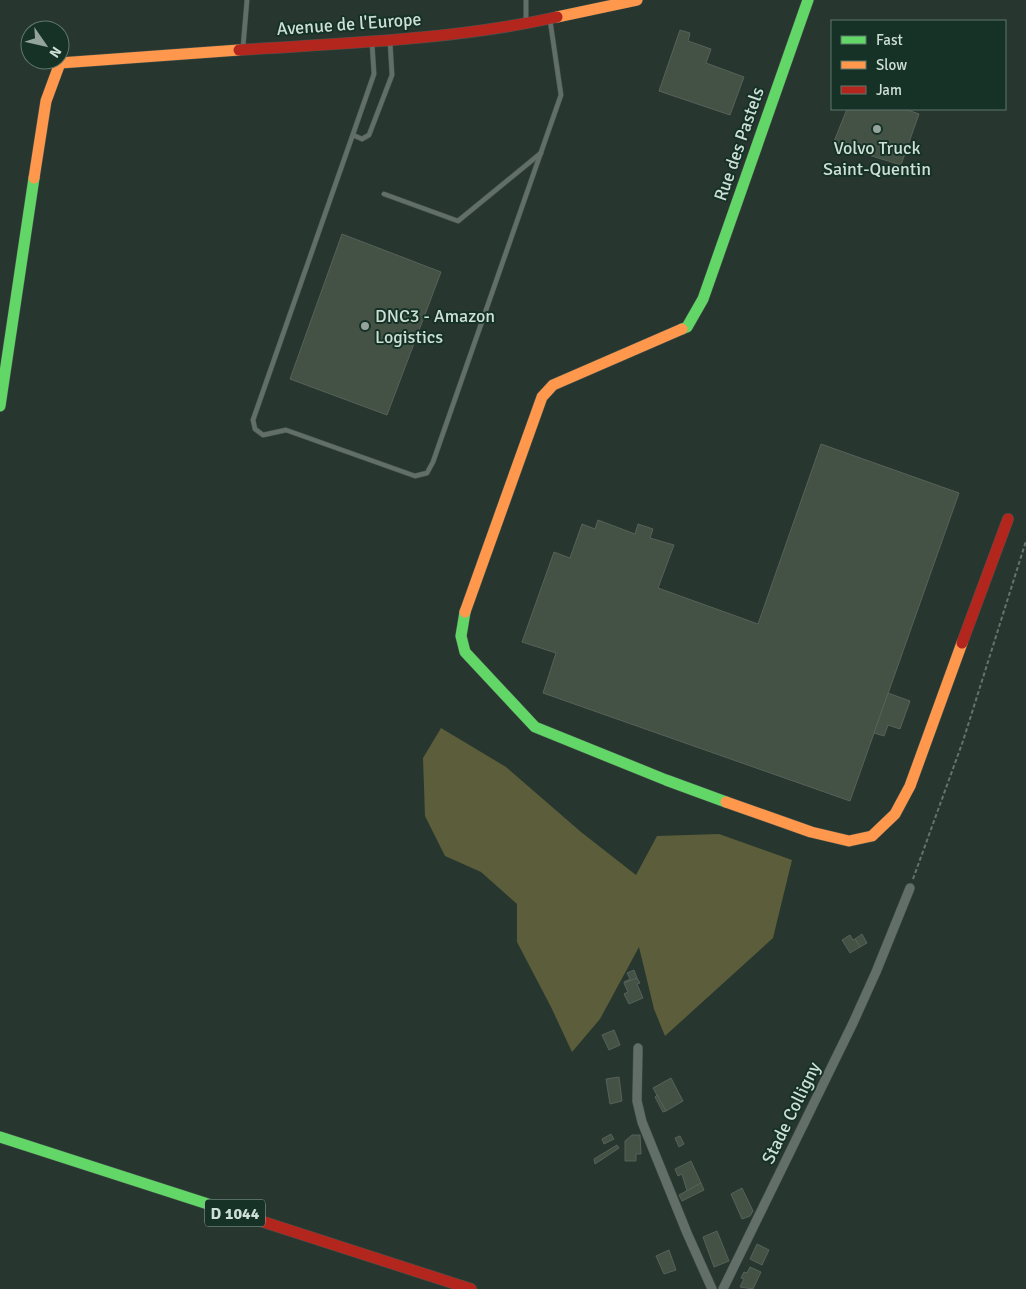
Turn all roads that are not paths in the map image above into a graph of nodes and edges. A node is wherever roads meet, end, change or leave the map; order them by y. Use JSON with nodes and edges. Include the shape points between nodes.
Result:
{"nodes":[{"id":1,"x":247,"y":0,"type":"edge"},
{"id":2,"x":526,"y":0,"type":"edge"},
{"id":3,"x":637,"y":0,"type":"edge"},
{"id":4,"x":808,"y":0,"type":"edge"},
{"id":5,"x":550,"y":19,"type":"junction"},
{"id":6,"x":526,"y":23,"type":"junction"},
{"id":7,"x":390,"y":40,"type":"junction"},
{"id":8,"x":372,"y":41,"type":"junction"},
{"id":9,"x":242,"y":49,"type":"junction"},
{"id":10,"x":353,"y":135,"type":"junction"},
{"id":11,"x":542,"y":152,"type":"junction"},
{"id":12,"x":384,"y":194,"type":"dead end"},
{"id":13,"x":0,"y":406,"type":"edge"},
{"id":14,"x":1008,"y":519,"type":"dead end"},
{"id":15,"x":910,"y":888,"type":"road end"},
{"id":16,"x":638,"y":1048,"type":"dead end"},
{"id":17,"x":0,"y":1137,"type":"edge"},
{"id":18,"x":470,"y":1289,"type":"edge"},
{"id":19,"x":712,"y":1289,"type":"edge"},
{"id":20,"x":723,"y":1289,"type":"edge"}],
"edges":[{"from":1,"to":9,"type":"lane"},
{"from":2,"to":6,"type":"lane"},
{"from":3,"to":5,"type":"street","name":"Avenue de l'Europe"},
{"from":4,"to":14,"type":"street","name":"Rue des Pastels","via":[[703,299],[687,326],[553,385],[542,397],[463,618],[461,636],[465,652],[535,727],[666,780],[811,832],[849,841],[872,836],[895,814],[910,786]]},
{"from":5,"to":6,"type":"street","name":"Avenue de l'Europe"},
{"from":5,"to":11,"type":"lane","via":[[561,95]]},
{"from":6,"to":7,"type":"street","name":"Avenue de l'Europe"},
{"from":7,"to":8,"type":"street","name":"Avenue de l'Europe"},
{"from":7,"to":10,"type":"lane","via":[[392,75],[376,119],[369,135],[362,139]]},
{"from":8,"to":9,"type":"street","name":"Avenue de l'Europe"},
{"from":8,"to":10,"type":"lane","via":[[374,74]]},
{"from":9,"to":13,"type":"street","name":"Avenue de l'Europe","via":[[60,63],[46,101]]},
{"from":10,"to":11,"type":"lane","via":[[253,420],[255,429],[263,435],[286,430],[415,476],[427,473],[433,462]]},
{"from":11,"to":12,"type":"lane","via":[[458,221]]},
{"from":15,"to":20,"type":"street","name":"Stade Colligny","via":[[853,1023]]},
{"from":16,"to":19,"type":"street","via":[[637,1102],[642,1122]]},
{"from":17,"to":18,"type":"street","number":"D 1044"}]}
